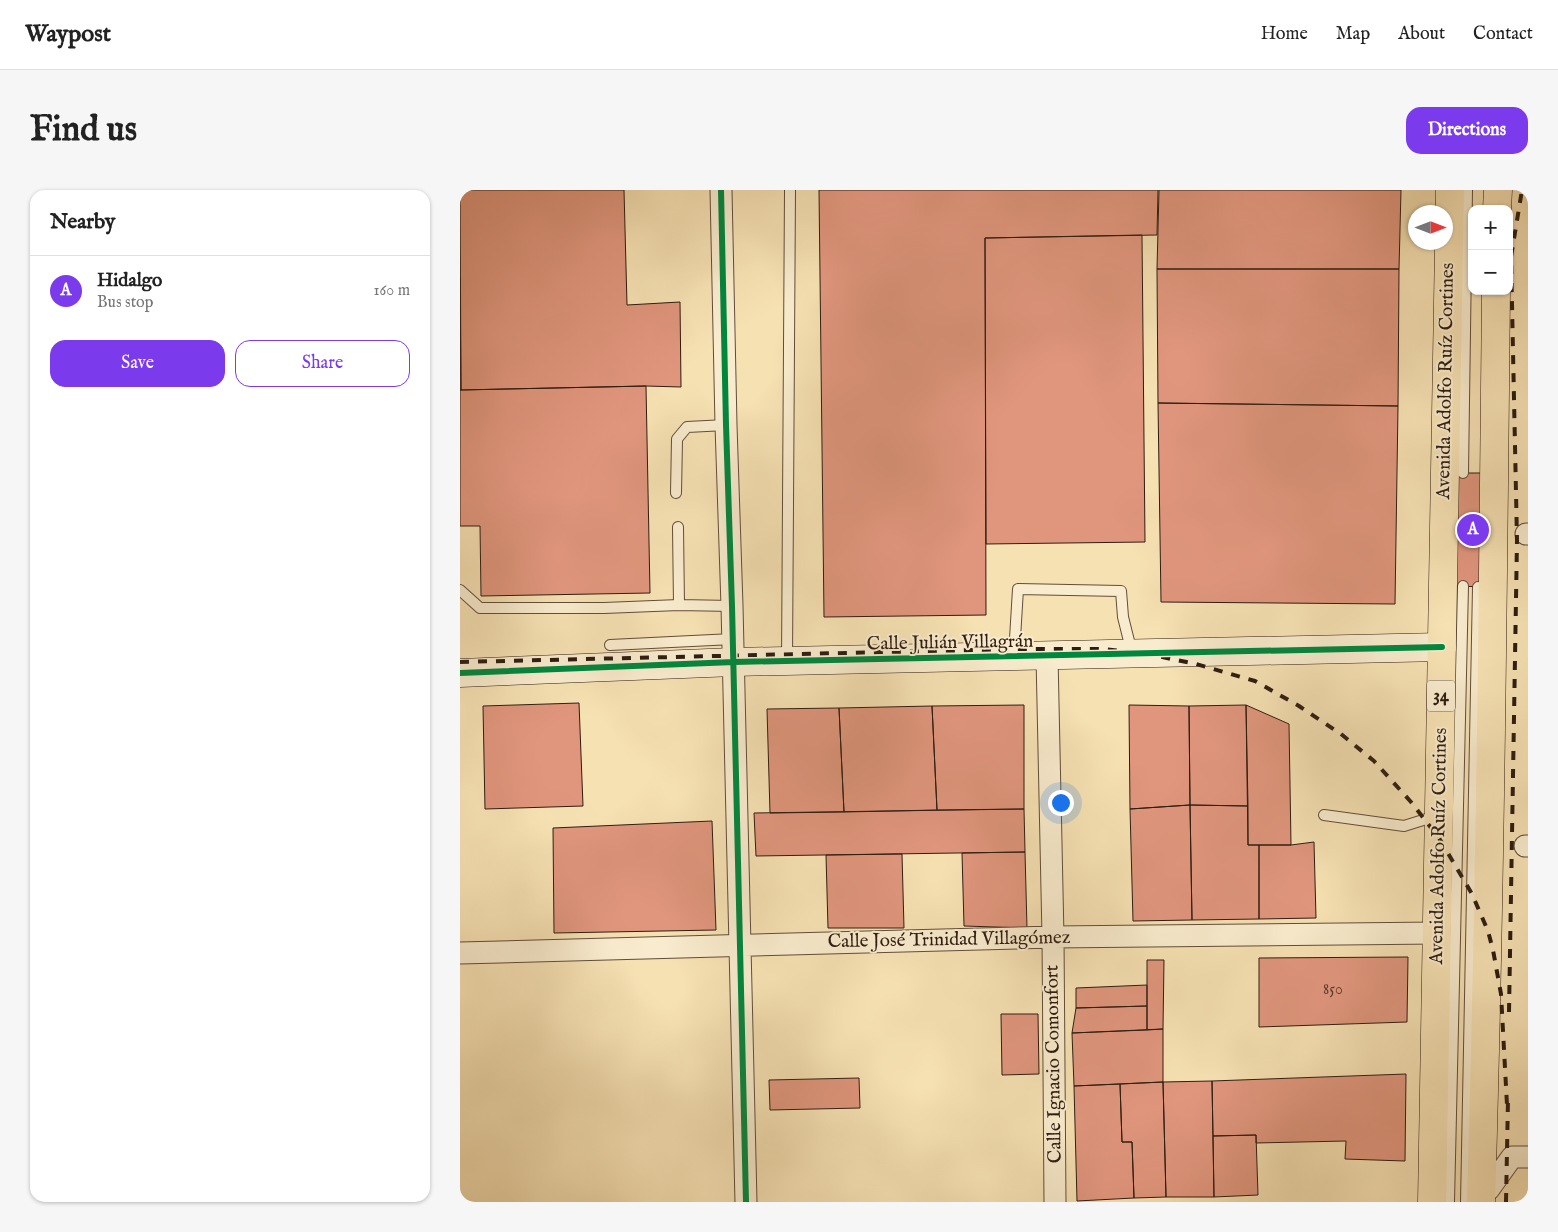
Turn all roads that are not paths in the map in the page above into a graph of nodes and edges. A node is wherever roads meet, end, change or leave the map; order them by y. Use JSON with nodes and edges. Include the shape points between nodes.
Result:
{"nodes":[{"id":1,"x":721,"y":190,"type":"edge"},
{"id":2,"x":790,"y":190,"type":"edge"},
{"id":3,"x":1450,"y":190,"type":"edge"},
{"id":4,"x":1467,"y":190,"type":"edge"},
{"id":5,"x":1498,"y":190,"type":"edge"},
{"id":6,"x":1497,"y":205,"type":"edge"},
{"id":7,"x":1496,"y":295,"type":"edge"},
{"id":8,"x":726,"y":425,"type":"junction"},
{"id":9,"x":1463,"y":473,"type":"dead end"},
{"id":10,"x":676,"y":493,"type":"dead end"},
{"id":11,"x":678,"y":528,"type":"dead end"},
{"id":12,"x":1463,"y":586,"type":"dead end"},
{"id":13,"x":1478,"y":586,"type":"dead end"},
{"id":14,"x":460,"y":590,"type":"edge"},
{"id":15,"x":679,"y":605,"type":"junction"},
{"id":16,"x":732,"y":606,"type":"junction"},
{"id":17,"x":610,"y":645,"type":"dead end"},
{"id":18,"x":1442,"y":647,"type":"junction"},
{"id":19,"x":733,"y":651,"type":"junction"},
{"id":20,"x":1133,"y":654,"type":"junction"},
{"id":21,"x":1014,"y":656,"type":"junction"},
{"id":22,"x":1047,"y":656,"type":"junction"},
{"id":23,"x":787,"y":661,"type":"junction"},
{"id":24,"x":460,"y":673,"type":"edge"},
{"id":25,"x":1324,"y":815,"type":"dead end"},
{"id":26,"x":1439,"y":815,"type":"junction"},
{"id":27,"x":1437,"y":933,"type":"junction"},
{"id":28,"x":1053,"y":937,"type":"junction"},
{"id":29,"x":739,"y":944,"type":"junction"},
{"id":30,"x":460,"y":953,"type":"edge"},
{"id":31,"x":1528,"y":1157,"type":"edge"},
{"id":32,"x":1481,"y":1199,"type":"edge"},
{"id":33,"x":746,"y":1202,"type":"edge"},
{"id":34,"x":1056,"y":1202,"type":"edge"},
{"id":35,"x":1432,"y":1202,"type":"edge"},
{"id":36,"x":1449,"y":1202,"type":"edge"}],
"edges":[{"from":1,"to":8,"type":"street"},
{"from":2,"to":23,"type":"lane"},
{"from":3,"to":18,"type":"main road","name":"Avenida Adolfo Ruíz Cortines","number":"34"},
{"from":4,"to":9,"type":"lane"},
{"from":5,"to":6,"type":"main road"},
{"from":7,"to":32,"type":"main road","via":[[1488,941]]},
{"from":8,"to":10,"type":"lane","via":[[687,427],[678,439]]},
{"from":8,"to":16,"type":"street"},
{"from":11,"to":15,"type":"lane"},
{"from":12,"to":36,"type":"lane"},
{"from":13,"to":32,"type":"lane"},
{"from":14,"to":15,"type":"lane","via":[[480,608]]},
{"from":15,"to":16,"type":"lane"},
{"from":16,"to":19,"type":"street"},
{"from":17,"to":19,"type":"lane"},
{"from":18,"to":20,"type":"street","name":"Calle Julián Villagrán"},
{"from":18,"to":26,"type":"main road","name":"Avenida Adolfo Ruíz Cortines","number":"34"},
{"from":19,"to":23,"type":"street","name":"Calle Julián Villagrán"},
{"from":19,"to":24,"type":"street","name":"Calle Julián Villagrán"},
{"from":19,"to":29,"type":"street"},
{"from":20,"to":21,"type":"lane","via":[[1123,617],[1121,591],[1018,589]]},
{"from":20,"to":22,"type":"street","name":"Calle Julián Villagrán"},
{"from":21,"to":22,"type":"street","name":"Calle Julián Villagrán"},
{"from":21,"to":23,"type":"street","name":"Calle Julián Villagrán"},
{"from":22,"to":28,"type":"street","name":"Calle Ignacio Comonfort"},
{"from":25,"to":26,"type":"lane","via":[[1404,826]]},
{"from":26,"to":27,"type":"main road","name":"Avenida Adolfo Ruíz Cortines","number":"34"},
{"from":27,"to":28,"type":"street","name":"Calle José Trinidad Villagómez"},
{"from":27,"to":35,"type":"main road","name":"Avenida Adolfo Ruíz Cortines","number":"34"},
{"from":28,"to":29,"type":"street","name":"Calle José Trinidad Villagómez"},
{"from":28,"to":34,"type":"street","name":"Calle Ignacio Comonfort"},
{"from":29,"to":30,"type":"street","name":"Calle José Trinidad Villagómez"},
{"from":29,"to":33,"type":"street"},
{"from":31,"to":32,"type":"street","via":[[1512,1157]]}]}
